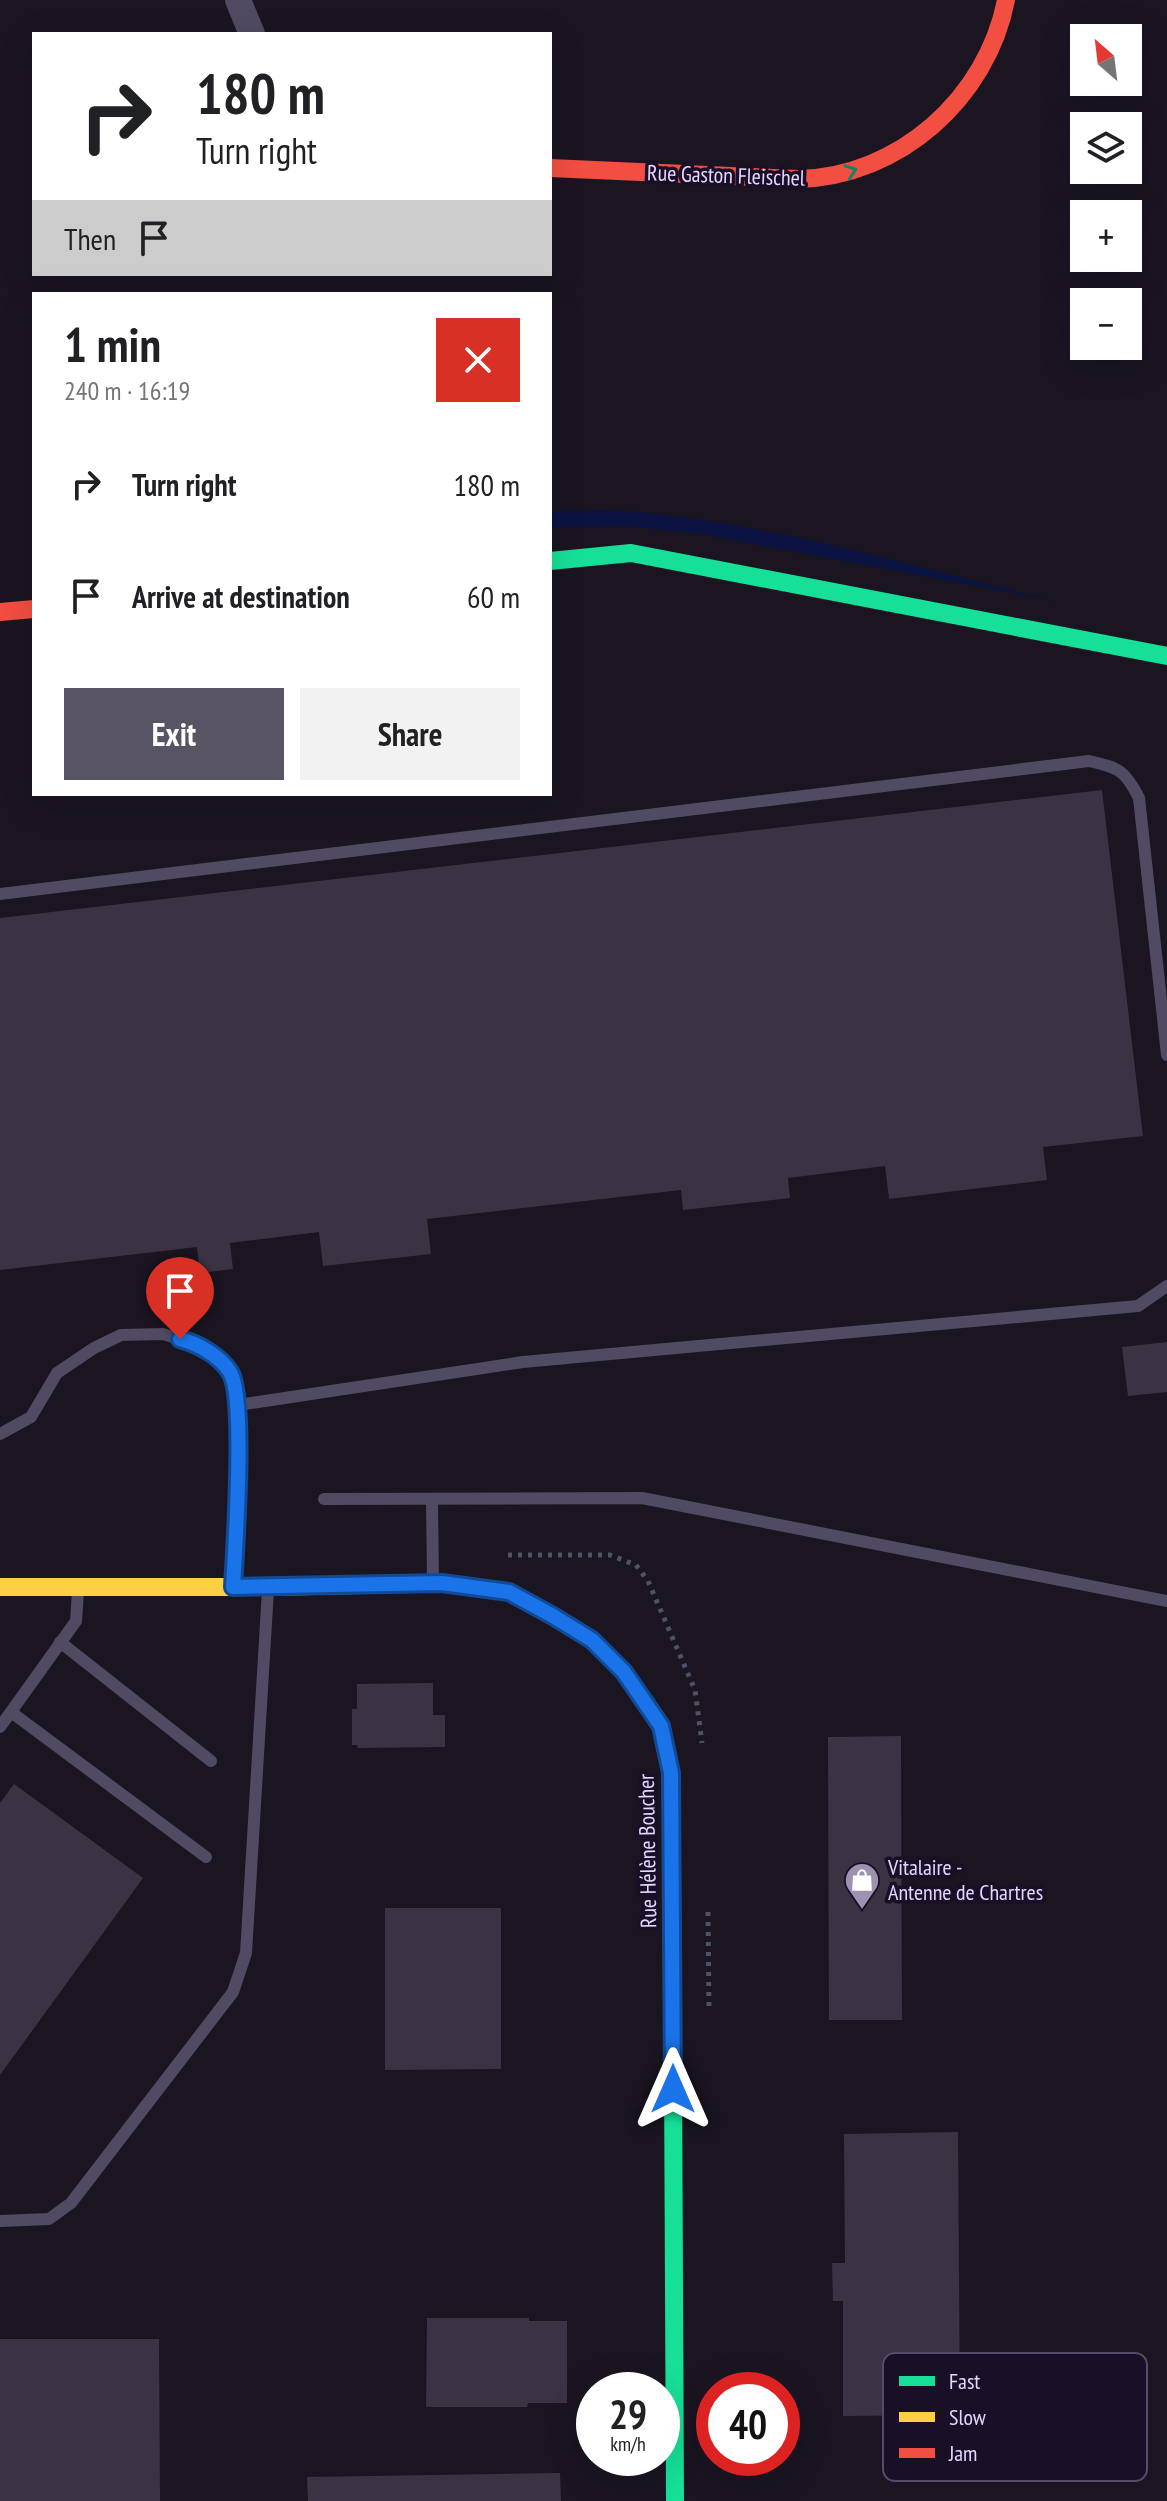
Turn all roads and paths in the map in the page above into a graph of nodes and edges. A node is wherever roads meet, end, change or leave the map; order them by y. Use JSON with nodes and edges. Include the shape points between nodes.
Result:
{"nodes":[{"id":1,"x":238,"y":0,"type":"edge"},
{"id":2,"x":1006,"y":0,"type":"edge"},
{"id":3,"x":251,"y":32,"type":"edge"},
{"id":4,"x":552,"y":168,"type":"edge"},
{"id":5,"x":552,"y":561,"type":"edge"},
{"id":6,"x":32,"y":609,"type":"edge"},
{"id":7,"x":0,"y":612,"type":"edge"},
{"id":8,"x":1167,"y":656,"type":"edge"},
{"id":9,"x":0,"y":894,"type":"edge"},
{"id":10,"x":1167,"y":1055,"type":"edge"},
{"id":11,"x":1167,"y":1286,"type":"edge"},
{"id":12,"x":238,"y":1405,"type":"junction"},
{"id":13,"x":0,"y":1434,"type":"edge"},
{"id":14,"x":324,"y":1499,"type":"dead end"},
{"id":15,"x":432,"y":1500,"type":"junction"},
{"id":16,"x":498,"y":1555,"type":"dead end"},
{"id":17,"x":433,"y":1584,"type":"junction"},
{"id":18,"x":0,"y":1587,"type":"edge"},
{"id":19,"x":78,"y":1587,"type":"junction"},
{"id":20,"x":233,"y":1587,"type":"junction"},
{"id":21,"x":268,"y":1587,"type":"junction"},
{"id":22,"x":1167,"y":1601,"type":"edge"},
{"id":23,"x":60,"y":1642,"type":"junction"},
{"id":24,"x":11,"y":1712,"type":"junction"},
{"id":25,"x":0,"y":1727,"type":"edge"},
{"id":26,"x":703,"y":1755,"type":"dead end"},
{"id":27,"x":211,"y":1761,"type":"dead end"},
{"id":28,"x":206,"y":1857,"type":"dead end"},
{"id":29,"x":707,"y":1898,"type":"dead end"},
{"id":30,"x":709,"y":2019,"type":"dead end"},
{"id":31,"x":0,"y":2221,"type":"edge"},
{"id":32,"x":675,"y":2501,"type":"edge"}],
"edges":[{"from":1,"to":3,"type":"street"},
{"from":4,"to":2,"type":"street","name":"Rue Gaston Fleischel","one_way":true,"via":[[797,180],[840,175],[883,160],[954,106],[975,79],[992,48]]},
{"from":5,"to":8,"type":"street","via":[[631,553]]},
{"from":6,"to":7,"type":"street"},
{"from":9,"to":10,"type":"lane","via":[[1089,761],[1116,767],[1129,777],[1139,798]]},
{"from":11,"to":12,"type":"lane","via":[[1138,1306],[523,1362]]},
{"from":12,"to":13,"type":"lane","via":[[231,1373],[196,1344],[163,1334],[121,1335],[57,1373],[31,1417]]},
{"from":12,"to":20,"type":"lane"},
{"from":14,"to":15,"type":"lane"},
{"from":15,"to":17,"type":"lane"},
{"from":15,"to":22,"type":"lane","via":[[642,1498]]},
{"from":16,"to":26,"type":"path","via":[[610,1555],[636,1565],[648,1581],[695,1690]]},
{"from":17,"to":21,"type":"street","name":"Rue Hélène Boucher"},
{"from":17,"to":32,"type":"street","name":"Rue Hélène Boucher","via":[[509,1592],[592,1640],[624,1672],[661,1726],[671,1773]]},
{"from":18,"to":19,"type":"street","name":"Rue Hélène Boucher"},
{"from":19,"to":20,"type":"street","name":"Rue Hélène Boucher"},
{"from":19,"to":23,"type":"lane","via":[[76,1621]]},
{"from":20,"to":21,"type":"street","name":"Rue Hélène Boucher"},
{"from":21,"to":31,"type":"lane","via":[[246,1953],[233,1992],[71,2203],[49,2219]]},
{"from":23,"to":24,"type":"lane"},
{"from":23,"to":27,"type":"lane"},
{"from":24,"to":25,"type":"lane"},
{"from":24,"to":28,"type":"lane"},
{"from":29,"to":30,"type":"path"}]}
